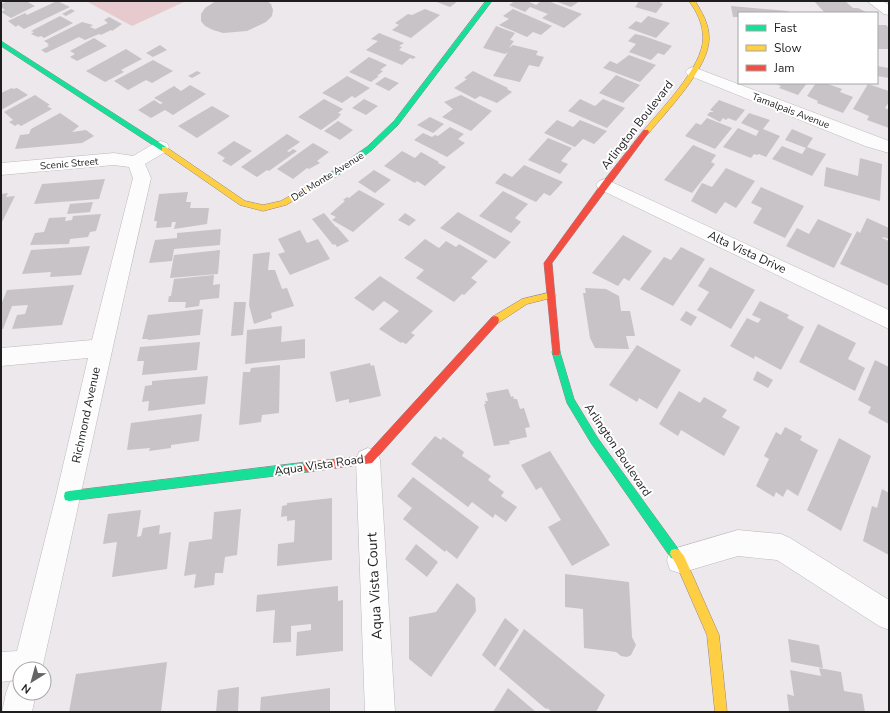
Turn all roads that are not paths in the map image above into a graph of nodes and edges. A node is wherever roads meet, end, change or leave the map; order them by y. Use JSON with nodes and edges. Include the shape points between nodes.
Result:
{"nodes":[{"id":1,"x":489,"y":1,"type":"edge"},
{"id":2,"x":692,"y":1,"type":"edge"},
{"id":3,"x":874,"y":1,"type":"edge"},
{"id":4,"x":889,"y":11,"type":"edge"},
{"id":5,"x":1,"y":43,"type":"edge"},
{"id":6,"x":692,"y":72,"type":"junction"},
{"id":7,"x":161,"y":146,"type":"junction"},
{"id":8,"x":889,"y":147,"type":"edge"},
{"id":9,"x":136,"y":162,"type":"junction"},
{"id":10,"x":1,"y":169,"type":"edge"},
{"id":11,"x":605,"y":185,"type":"junction"},
{"id":12,"x":552,"y":296,"type":"junction"},
{"id":13,"x":889,"y":320,"type":"edge"},
{"id":14,"x":101,"y":348,"type":"junction"},
{"id":15,"x":1,"y":357,"type":"edge"},
{"id":16,"x":368,"y":460,"type":"junction"},
{"id":17,"x":69,"y":496,"type":"junction"},
{"id":18,"x":680,"y":560,"type":"junction"},
{"id":19,"x":889,"y":616,"type":"edge"},
{"id":20,"x":20,"y":661,"type":"edge"},
{"id":21,"x":19,"y":701,"type":"edge"},
{"id":22,"x":16,"y":712,"type":"edge"},
{"id":23,"x":380,"y":712,"type":"edge"},
{"id":24,"x":721,"y":712,"type":"edge"}],
"edges":[{"from":1,"to":7,"type":"street","name":"Del Monte Avenue","via":[[396,124],[370,148],[331,176],[283,203],[263,208],[243,203]]},
{"from":2,"to":6,"type":"street","name":"Arlington Boulevard","via":[[700,12],[706,32],[704,52]]},
{"from":3,"to":4,"type":"street"},
{"from":5,"to":7,"type":"street","name":"Del Monte Avenue"},
{"from":6,"to":8,"type":"street","name":"Tamalpais Avenue"},
{"from":6,"to":11,"type":"street","name":"Arlington Boulevard"},
{"from":7,"to":9,"type":"street"},
{"from":9,"to":10,"type":"street","name":"Scenic Street","via":[[114,159]]},
{"from":9,"to":14,"type":"street","name":"Richmond Avenue","via":[[142,178]]},
{"from":11,"to":12,"type":"street","name":"Arlington Boulevard","via":[[548,263]]},
{"from":11,"to":13,"type":"street","name":"Alta Vista Drive"},
{"from":12,"to":16,"type":"street","name":"Aqua Vista Road","via":[[525,302],[493,321]]},
{"from":12,"to":18,"type":"street","name":"Arlington Boulevard","via":[[556,353],[570,400],[594,440]]},
{"from":14,"to":15,"type":"street"},
{"from":14,"to":17,"type":"street","name":"Richmond Avenue"},
{"from":16,"to":17,"type":"street","name":"Aqua Vista Road"},
{"from":16,"to":23,"type":"street","name":"Aqua Vista Court"},
{"from":17,"to":20,"type":"street","name":"Richmond Avenue"},
{"from":18,"to":19,"type":"street","via":[[738,543],[781,546]]},
{"from":18,"to":24,"type":"street","name":"Arlington Boulevard","via":[[713,635]]},
{"from":21,"to":22,"type":"street"}]}
